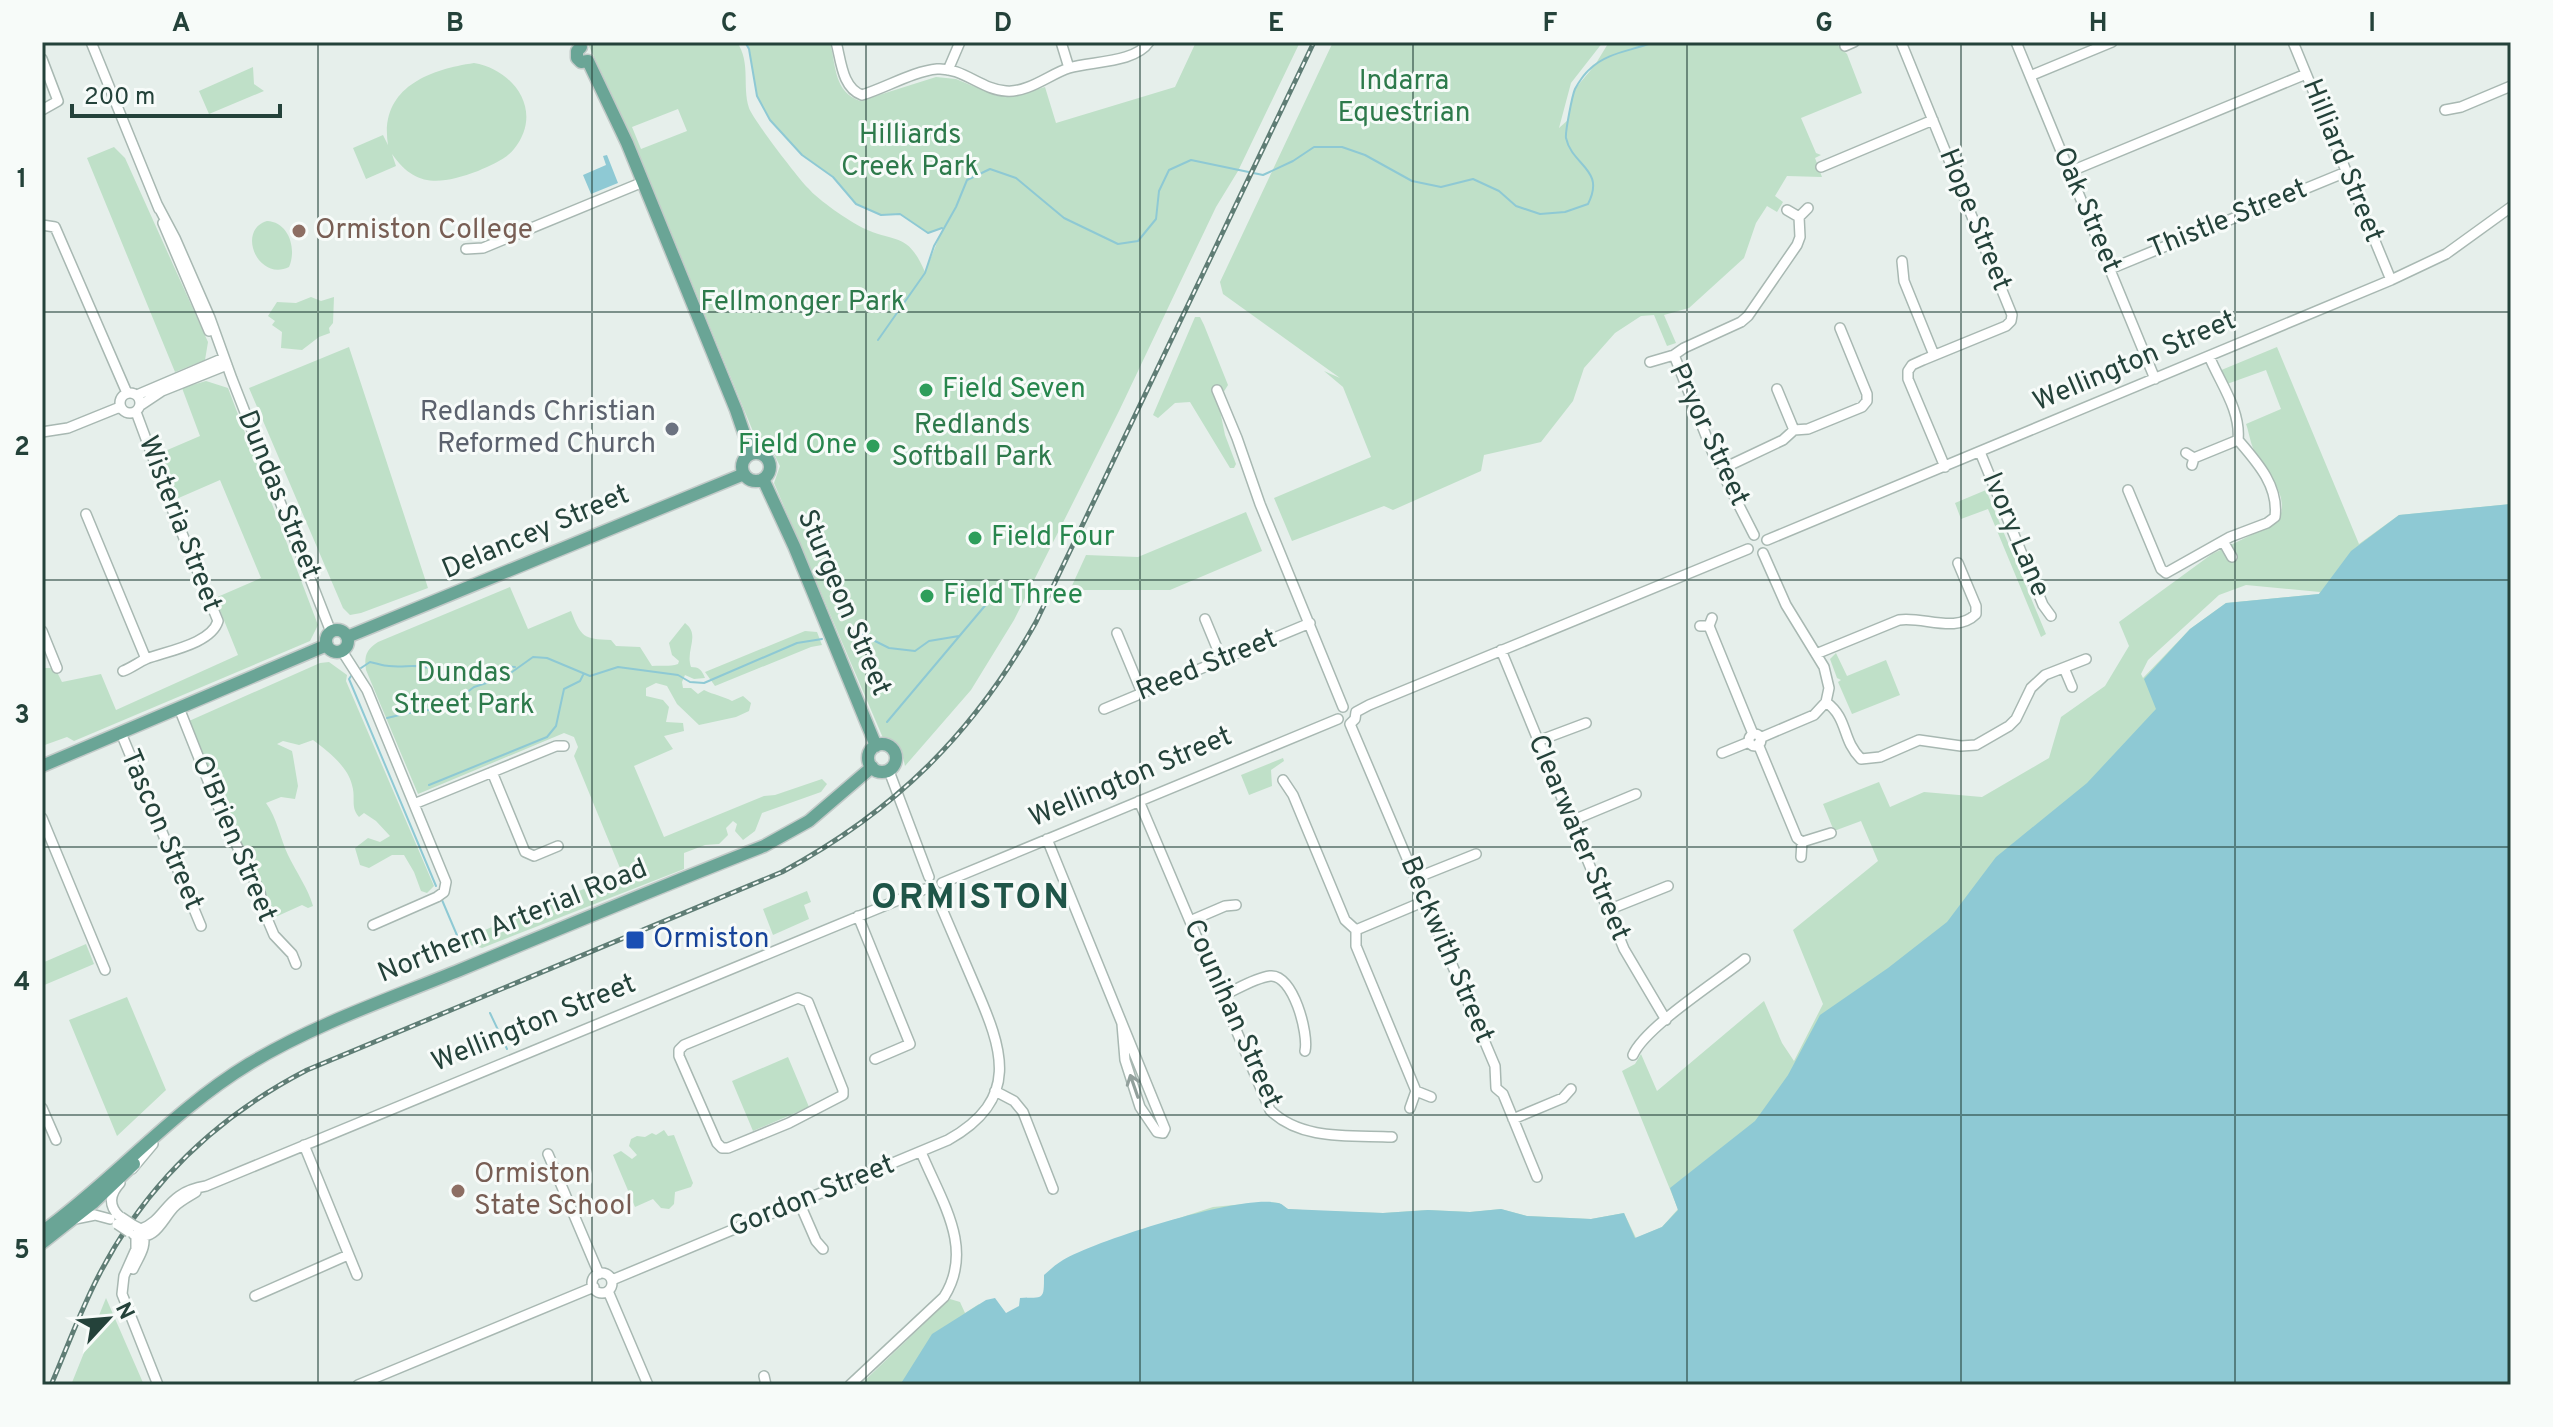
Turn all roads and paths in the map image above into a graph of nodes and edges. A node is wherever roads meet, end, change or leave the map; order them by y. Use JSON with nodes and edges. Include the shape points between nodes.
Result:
{"nodes":[{"id":1,"x":91,"y":42,"type":"edge"},
{"id":2,"x":836,"y":42,"type":"edge"},
{"id":3,"x":960,"y":42,"type":"edge"},
{"id":4,"x":1061,"y":42,"type":"edge"},
{"id":5,"x":1149,"y":42,"type":"edge"},
{"id":6,"x":1901,"y":42,"type":"edge"},
{"id":7,"x":2016,"y":42,"type":"edge"},
{"id":8,"x":2112,"y":42,"type":"edge"},
{"id":9,"x":2293,"y":42,"type":"edge"},
{"id":10,"x":580,"y":44,"type":"edge"},
{"id":11,"x":42,"y":59,"type":"edge"},
{"id":12,"x":1069,"y":68,"type":"junction"},
{"id":13,"x":948,"y":70,"type":"junction"},
{"id":14,"x":2306,"y":74,"type":"junction"},
{"id":15,"x":2030,"y":76,"type":"junction"},
{"id":16,"x":2511,"y":86,"type":"edge"},
{"id":17,"x":42,"y":110,"type":"edge"},
{"id":18,"x":2445,"y":110,"type":"dead end"},
{"id":19,"x":1933,"y":120,"type":"junction"},
{"id":20,"x":1821,"y":167,"type":"dead end"},
{"id":21,"x":2069,"y":172,"type":"junction"},
{"id":22,"x":2346,"y":172,"type":"junction"},
{"id":23,"x":643,"y":182,"type":"junction"},
{"id":24,"x":2511,"y":207,"type":"edge"},
{"id":25,"x":1808,"y":208,"type":"dead end"},
{"id":26,"x":1787,"y":210,"type":"dead end"},
{"id":27,"x":1799,"y":217,"type":"junction"},
{"id":28,"x":42,"y":225,"type":"edge"},
{"id":29,"x":466,"y":249,"type":"dead end"},
{"id":30,"x":1902,"y":261,"type":"dead end"},
{"id":31,"x":2110,"y":269,"type":"junction"},
{"id":32,"x":2391,"y":280,"type":"junction"},
{"id":33,"x":1840,"y":328,"type":"dead end"},
{"id":34,"x":1674,"y":355,"type":"junction"},
{"id":35,"x":1934,"y":355,"type":"junction"},
{"id":36,"x":2209,"y":356,"type":"junction"},
{"id":37,"x":225,"y":362,"type":"junction"},
{"id":38,"x":1650,"y":362,"type":"dead end"},
{"id":39,"x":2155,"y":379,"type":"junction"},
{"id":40,"x":1777,"y":389,"type":"dead end"},
{"id":41,"x":1217,"y":390,"type":"dead end"},
{"id":42,"x":132,"y":394,"type":"junction"},
{"id":43,"x":120,"y":407,"type":"junction"},
{"id":44,"x":138,"y":409,"type":"junction"},
{"id":45,"x":42,"y":418,"type":"edge"},
{"id":46,"x":1794,"y":430,"type":"junction"},
{"id":47,"x":44,"y":431,"type":"edge"},
{"id":48,"x":2238,"y":440,"type":"junction"},
{"id":49,"x":1980,"y":452,"type":"junction"},
{"id":50,"x":751,"y":454,"type":"junction"},
{"id":51,"x":2191,"y":459,"type":"dead end"},
{"id":52,"x":1726,"y":467,"type":"junction"},
{"id":53,"x":1945,"y":467,"type":"junction"},
{"id":54,"x":744,"y":474,"type":"junction"},
{"id":55,"x":763,"y":479,"type":"junction"},
{"id":56,"x":2128,"y":490,"type":"dead end"},
{"id":57,"x":86,"y":514,"type":"dead end"},
{"id":58,"x":1754,"y":535,"type":"junction"},
{"id":59,"x":1767,"y":540,"type":"junction"},
{"id":60,"x":2223,"y":541,"type":"junction"},
{"id":61,"x":1748,"y":549,"type":"junction"},
{"id":62,"x":1763,"y":553,"type":"junction"},
{"id":63,"x":2232,"y":557,"type":"dead end"},
{"id":64,"x":1958,"y":563,"type":"dead end"},
{"id":65,"x":2051,"y":616,"type":"dead end"},
{"id":66,"x":1205,"y":619,"type":"dead end"},
{"id":67,"x":1310,"y":623,"type":"junction"},
{"id":68,"x":1707,"y":623,"type":"dead end"},
{"id":69,"x":42,"y":631,"type":"edge"},
{"id":70,"x":1117,"y":633,"type":"dead end"},
{"id":71,"x":347,"y":637,"type":"junction"},
{"id":72,"x":329,"y":638,"type":"junction"},
{"id":73,"x":1501,"y":650,"type":"junction"},
{"id":74,"x":342,"y":651,"type":"junction"},
{"id":75,"x":1816,"y":654,"type":"junction"},
{"id":76,"x":146,"y":659,"type":"junction"},
{"id":77,"x":2086,"y":659,"type":"dead end"},
{"id":78,"x":1222,"y":660,"type":"junction"},
{"id":79,"x":57,"y":668,"type":"dead end"},
{"id":80,"x":2064,"y":668,"type":"junction"},
{"id":81,"x":123,"y":671,"type":"dead end"},
{"id":82,"x":2072,"y":687,"type":"dead end"},
{"id":83,"x":1142,"y":693,"type":"junction"},
{"id":84,"x":1826,"y":702,"type":"junction"},
{"id":85,"x":1343,"y":707,"type":"junction"},
{"id":86,"x":179,"y":708,"type":"junction"},
{"id":87,"x":1104,"y":709,"type":"dead end"},
{"id":88,"x":1356,"y":712,"type":"junction"},
{"id":89,"x":1338,"y":719,"type":"junction"},
{"id":90,"x":1586,"y":723,"type":"dead end"},
{"id":91,"x":1350,"y":724,"type":"junction"},
{"id":92,"x":121,"y":733,"type":"junction"},
{"id":93,"x":1755,"y":739,"type":"junction"},
{"id":94,"x":1538,"y":741,"type":"junction"},
{"id":95,"x":564,"y":746,"type":"dead end"},
{"id":96,"x":876,"y":746,"type":"junction"},
{"id":97,"x":1722,"y":753,"type":"dead end"},
{"id":98,"x":42,"y":766,"type":"edge"},
{"id":99,"x":872,"y":767,"type":"junction"},
{"id":100,"x":889,"y":771,"type":"junction"},
{"id":101,"x":492,"y":772,"type":"junction"},
{"id":102,"x":1283,"y":780,"type":"dead end"},
{"id":103,"x":1636,"y":794,"type":"dead end"},
{"id":104,"x":1139,"y":801,"type":"junction"},
{"id":105,"x":414,"y":804,"type":"junction"},
{"id":106,"x":42,"y":818,"type":"edge"},
{"id":107,"x":1571,"y":821,"type":"junction"},
{"id":108,"x":1831,"y":833,"type":"dead end"},
{"id":109,"x":1047,"y":839,"type":"junction"},
{"id":110,"x":1802,"y":842,"type":"junction"},
{"id":111,"x":558,"y":846,"type":"dead end"},
{"id":112,"x":1476,"y":854,"type":"dead end"},
{"id":113,"x":1801,"y":857,"type":"dead end"},
{"id":114,"x":929,"y":877,"type":"junction"},
{"id":115,"x":1416,"y":878,"type":"junction"},
{"id":116,"x":942,"y":883,"type":"junction"},
{"id":117,"x":1668,"y":886,"type":"dead end"},
{"id":118,"x":925,"y":889,"type":"junction"},
{"id":119,"x":936,"y":895,"type":"junction"},
{"id":120,"x":1425,"y":901,"type":"junction"},
{"id":121,"x":1236,"y":905,"type":"dead end"},
{"id":122,"x":1608,"y":910,"type":"junction"},
{"id":123,"x":858,"y":916,"type":"junction"},
{"id":124,"x":1190,"y":921,"type":"junction"},
{"id":125,"x":373,"y":925,"type":"dead end"},
{"id":126,"x":201,"y":926,"type":"dead end"},
{"id":127,"x":1356,"y":930,"type":"junction"},
{"id":128,"x":1745,"y":959,"type":"dead end"},
{"id":129,"x":296,"y":964,"type":"dead end"},
{"id":130,"x":105,"y":970,"type":"dead end"},
{"id":131,"x":1222,"y":996,"type":"junction"},
{"id":132,"x":803,"y":998,"type":"joint"},
{"id":133,"x":1666,"y":1020,"type":"junction"},
{"id":134,"x":1122,"y":1024,"type":"junction"},
{"id":135,"x":1305,"y":1051,"type":"dead end"},
{"id":136,"x":1633,"y":1055,"type":"dead end"},
{"id":137,"x":875,"y":1059,"type":"dead end"},
{"id":138,"x":1571,"y":1089,"type":"dead end"},
{"id":139,"x":995,"y":1091,"type":"junction"},
{"id":140,"x":1416,"y":1091,"type":"junction"},
{"id":141,"x":1431,"y":1097,"type":"dead end"},
{"id":142,"x":42,"y":1108,"type":"edge"},
{"id":143,"x":1410,"y":1108,"type":"dead end"},
{"id":144,"x":1513,"y":1119,"type":"junction"},
{"id":145,"x":171,"y":1123,"type":"junction"},
{"id":146,"x":1392,"y":1137,"type":"dead end"},
{"id":147,"x":56,"y":1140,"type":"dead end"},
{"id":148,"x":153,"y":1144,"type":"junction"},
{"id":149,"x":304,"y":1145,"type":"junction"},
{"id":150,"x":921,"y":1152,"type":"junction"},
{"id":151,"x":548,"y":1154,"type":"dead end"},
{"id":152,"x":1537,"y":1177,"type":"dead end"},
{"id":153,"x":1053,"y":1189,"type":"dead end"},
{"id":154,"x":93,"y":1199,"type":"junction"},
{"id":155,"x":799,"y":1202,"type":"junction"},
{"id":156,"x":75,"y":1219,"type":"junction"},
{"id":157,"x":117,"y":1219,"type":"junction"},
{"id":158,"x":42,"y":1232,"type":"edge"},
{"id":159,"x":137,"y":1232,"type":"junction"},
{"id":160,"x":42,"y":1243,"type":"edge"},
{"id":161,"x":823,"y":1249,"type":"dead end"},
{"id":162,"x":348,"y":1255,"type":"junction"},
{"id":163,"x":599,"y":1274,"type":"junction"},
{"id":164,"x":357,"y":1275,"type":"dead end"},
{"id":165,"x":612,"y":1280,"type":"junction"},
{"id":166,"x":594,"y":1287,"type":"junction"},
{"id":167,"x":608,"y":1291,"type":"junction"},
{"id":168,"x":255,"y":1296,"type":"dead end"},
{"id":169,"x":646,"y":1384,"type":"edge"},
{"id":170,"x":158,"y":1385,"type":"edge"},
{"id":171,"x":358,"y":1385,"type":"edge"},
{"id":172,"x":850,"y":1385,"type":"edge"}],
"edges":[{"from":1,"to":37,"type":"street","name":"Dundas Street","via":[[167,238]]},
{"from":2,"to":13,"type":"street","via":[[848,85],[862,95],[937,69]]},
{"from":3,"to":13,"type":"street"},
{"from":4,"to":12,"type":"street"},
{"from":5,"to":12,"type":"street","via":[[1131,55]]},
{"from":6,"to":19,"type":"street","name":"Hope Street"},
{"from":7,"to":15,"type":"street","name":"Oak Street"},
{"from":8,"to":15,"type":"street"},
{"from":9,"to":14,"type":"street","name":"Hilliard Street"},
{"from":10,"to":23,"type":"main road","via":[[577,58],[588,61]]},
{"from":11,"to":17,"type":"street","via":[[58,101]]},
{"from":12,"to":13,"type":"street","via":[[1008,91],[986,88]]},
{"from":14,"to":21,"type":"street"},
{"from":14,"to":22,"type":"street","name":"Hilliard Street"},
{"from":15,"to":21,"type":"street","name":"Oak Street"},
{"from":16,"to":18,"type":"street"},
{"from":19,"to":20,"type":"street"},
{"from":19,"to":35,"type":"street","name":"Hope Street","via":[[2012,315],[2006,326]]},
{"from":21,"to":31,"type":"street","name":"Oak Street"},
{"from":22,"to":31,"type":"street","name":"Thistle Street"},
{"from":22,"to":32,"type":"street","name":"Hilliard Street"},
{"from":23,"to":29,"type":"street","via":[[483,248]]},
{"from":23,"to":50,"type":"main road"},
{"from":24,"to":32,"type":"street","name":"Wellington Street","via":[[2446,254]]},
{"from":25,"to":27,"type":"street"},
{"from":26,"to":27,"type":"street"},
{"from":27,"to":34,"type":"street","via":[[1797,245],[1748,316]]},
{"from":28,"to":42,"type":"street","name":"Wisteria Street","via":[[55,227]]},
{"from":30,"to":35,"type":"street","via":[[1904,281]]},
{"from":31,"to":39,"type":"street","name":"Oak Street"},
{"from":32,"to":36,"type":"street","name":"Wellington Street"},
{"from":33,"to":46,"type":"street","via":[[1867,401],[1808,429]]},
{"from":34,"to":38,"type":"street","name":"Pryor Street"},
{"from":34,"to":52,"type":"street","name":"Pryor Street","via":[[1716,461]]},
{"from":35,"to":53,"type":"street","via":[[1912,365],[1907,374]]},
{"from":36,"to":39,"type":"street","name":"Wellington Street"},
{"from":36,"to":48,"type":"street","via":[[2232,405]]},
{"from":37,"to":42,"type":"street"},
{"from":37,"to":44,"type":"street","via":[[162,391]]},
{"from":37,"to":72,"type":"street","name":"Dundas Street"},
{"from":39,"to":49,"type":"street","name":"Wellington Street"},
{"from":40,"to":46,"type":"street"},
{"from":41,"to":67,"type":"street"},
{"from":42,"to":43,"type":"street","via":[[121,399]]},
{"from":42,"to":44,"type":"street","name":"Wisteria Street"},
{"from":43,"to":44,"type":"street","via":[[128,414]]},
{"from":43,"to":47,"type":"street","via":[[68,428]]},
{"from":44,"to":76,"type":"street","name":"Wisteria Street","via":[[218,621],[212,634]]},
{"from":45,"to":47,"type":"street"},
{"from":46,"to":52,"type":"street"},
{"from":48,"to":51,"type":"street"},
{"from":48,"to":60,"type":"street","via":[[2271,484],[2277,504],[2275,517],[2267,523]]},
{"from":49,"to":53,"type":"street","name":"Wellington Street"},
{"from":49,"to":65,"type":"street","name":"Ivory Lane"},
{"from":50,"to":54,"type":"main road","via":[[744,460]]},
{"from":50,"to":55,"type":"main road","via":[[768,460],[770,469]]},
{"from":52,"to":58,"type":"street","name":"Pryor Street","via":[[1726,480]]},
{"from":53,"to":59,"type":"street","name":"Wellington Street"},
{"from":54,"to":55,"type":"main road","via":[[753,481]]},
{"from":54,"to":71,"type":"main road","name":"Delancey Street"},
{"from":55,"to":96,"type":"main road","name":"Sturgeon Street"},
{"from":56,"to":60,"type":"street","via":[[2164,572]]},
{"from":57,"to":76,"type":"street"},
{"from":58,"to":59,"type":"street"},
{"from":58,"to":61,"type":"street"},
{"from":59,"to":62,"type":"street"},
{"from":60,"to":63,"type":"street"},
{"from":61,"to":62,"type":"street"},
{"from":61,"to":73,"type":"street"},
{"from":62,"to":75,"type":"street"},
{"from":64,"to":75,"type":"street","via":[[1976,606],[1968,621],[1899,620]]},
{"from":66,"to":78,"type":"street"},
{"from":67,"to":78,"type":"street","name":"Reed Street"},
{"from":67,"to":85,"type":"street"},
{"from":68,"to":93,"type":"street"},
{"from":69,"to":79,"type":"street"},
{"from":70,"to":83,"type":"street"},
{"from":71,"to":72,"type":"main road","via":[[338,631]]},
{"from":71,"to":74,"type":"main road"},
{"from":72,"to":74,"type":"main road","via":[[335,652]]},
{"from":72,"to":86,"type":"main road"},
{"from":73,"to":88,"type":"street"},
{"from":73,"to":94,"type":"street","name":"Clearwater Street"},
{"from":74,"to":105,"type":"street","via":[[367,690]]},
{"from":75,"to":84,"type":"street","via":[[1828,680]]},
{"from":76,"to":81,"type":"street","name":"Wisteria Street"},
{"from":77,"to":80,"type":"street"},
{"from":78,"to":83,"type":"street","name":"Reed Street"},
{"from":80,"to":82,"type":"street"},
{"from":80,"to":84,"type":"street","via":[[2031,688],[2009,726],[1976,745],[1919,740],[1880,757],[1861,759],[1846,740],[1843,719]]},
{"from":83,"to":87,"type":"street","name":"Reed Street"},
{"from":84,"to":93,"type":"street","via":[[1814,715]]},
{"from":85,"to":88,"type":"street"},
{"from":85,"to":89,"type":"street"},
{"from":86,"to":92,"type":"main road"},
{"from":86,"to":129,"type":"street","name":"O'Brien Street","via":[[274,935]]},
{"from":88,"to":91,"type":"street"},
{"from":89,"to":91,"type":"street"},
{"from":89,"to":104,"type":"street","name":"Wellington Street"},
{"from":90,"to":94,"type":"street"},
{"from":91,"to":115,"type":"street","name":"Beckwith Street"},
{"from":92,"to":98,"type":"main road"},
{"from":92,"to":126,"type":"street","name":"Tascon Street"},
{"from":93,"to":97,"type":"street"},
{"from":93,"to":110,"type":"street"},
{"from":94,"to":107,"type":"street","name":"Clearwater Street"},
{"from":95,"to":101,"type":"street"},
{"from":96,"to":99,"type":"main road","via":[[869,755]]},
{"from":96,"to":100,"type":"main road","name":"Sturgeon Street","via":[[887,745],[895,752]]},
{"from":99,"to":100,"type":"main road"},
{"from":99,"to":145,"type":"main road","name":"Northern Arterial Road","via":[[809,821],[764,846],[326,1025],[248,1065]]},
{"from":100,"to":114,"type":"street","name":"Sturgeon Street"},
{"from":101,"to":105,"type":"street"},
{"from":101,"to":111,"type":"street","via":[[525,852],[534,856]]},
{"from":102,"to":127,"type":"street","via":[[1345,920]]},
{"from":103,"to":107,"type":"street"},
{"from":104,"to":109,"type":"street","name":"Wellington Street"},
{"from":104,"to":124,"type":"street","name":"Counihan Street"},
{"from":105,"to":125,"type":"street","via":[[446,887],[437,897]]},
{"from":106,"to":130,"type":"street"},
{"from":107,"to":122,"type":"street","name":"Clearwater Street"},
{"from":108,"to":110,"type":"street"},
{"from":109,"to":116,"type":"street","name":"Wellington Street"},
{"from":109,"to":134,"type":"street"},
{"from":110,"to":113,"type":"street"},
{"from":112,"to":115,"type":"street"},
{"from":114,"to":116,"type":"street"},
{"from":114,"to":118,"type":"street"},
{"from":115,"to":120,"type":"street","name":"Beckwith Street"},
{"from":116,"to":119,"type":"street"},
{"from":117,"to":122,"type":"street"},
{"from":118,"to":119,"type":"street"},
{"from":118,"to":123,"type":"street","name":"Wellington Street"},
{"from":119,"to":139,"type":"street","via":[[996,1035],[1000,1061]]},
{"from":120,"to":127,"type":"street"},
{"from":120,"to":144,"type":"street","name":"Beckwith Street","via":[[1495,1066],[1496,1088]]},
{"from":121,"to":124,"type":"street"},
{"from":122,"to":133,"type":"street","name":"Clearwater Street","via":[[1624,949]]},
{"from":123,"to":137,"type":"street","via":[[910,1044]]},
{"from":123,"to":149,"type":"street","name":"Wellington Street"},
{"from":124,"to":131,"type":"street","name":"Counihan Street"},
{"from":127,"to":140,"type":"street","via":[[1356,946]]},
{"from":128,"to":133,"type":"street"},
{"from":131,"to":135,"type":"street","via":[[1271,976],[1281,977],[1305,1028]]},
{"from":131,"to":146,"type":"street","name":"Counihan Street","via":[[1270,1110],[1280,1120],[1312,1133]]},
{"from":132,"to":132,"type":"street","via":[[843,1095],[722,1148],[695,1097],[679,1050]]},
{"from":133,"to":136,"type":"street"},
{"from":134,"to":134,"type":"street","one_way":true,"via":[[1165,1129],[1159,1134],[1140,1107],[1125,1060]]},
{"from":138,"to":144,"type":"street","via":[[1563,1098]]},
{"from":139,"to":150,"type":"street","name":"Gordon Street","via":[[968,1129]]},
{"from":139,"to":153,"type":"street","via":[[1023,1112]]},
{"from":140,"to":141,"type":"street"},
{"from":140,"to":143,"type":"street"},
{"from":142,"to":147,"type":"street"},
{"from":144,"to":152,"type":"street","name":"Beckwith Street"},
{"from":145,"to":148,"type":"main road","name":"Northern Arterial Road"},
{"from":145,"to":154,"type":"main road","name":"Northern Arterial Road","via":[[137,1150]]},
{"from":148,"to":154,"type":"main road","name":"Northern Arterial Road"},
{"from":148,"to":157,"type":"street","via":[[114,1191]]},
{"from":149,"to":159,"type":"street","name":"Wellington Street","via":[[206,1186],[175,1206],[154,1233]]},
{"from":149,"to":162,"type":"street"},
{"from":150,"to":155,"type":"street","name":"Gordon Street"},
{"from":150,"to":172,"type":"street","via":[[957,1240],[955,1280],[944,1297]]},
{"from":151,"to":163,"type":"street"},
{"from":154,"to":156,"type":"main road","name":"Northern Arterial Road"},
{"from":154,"to":157,"type":"street"},
{"from":154,"to":158,"type":"main road"},
{"from":155,"to":161,"type":"street"},
{"from":155,"to":165,"type":"street","name":"Gordon Street"},
{"from":156,"to":157,"type":"street"},
{"from":156,"to":160,"type":"main road","name":"Northern Arterial Road"},
{"from":157,"to":159,"type":"street","bridge":true},
{"from":159,"to":170,"type":"street","via":[[142,1251],[128,1285],[129,1316]]},
{"from":162,"to":164,"type":"street"},
{"from":162,"to":168,"type":"street"},
{"from":163,"to":165,"type":"street"},
{"from":163,"to":166,"type":"street"},
{"from":165,"to":167,"type":"street"},
{"from":166,"to":167,"type":"street","via":[[600,1293]]},
{"from":166,"to":171,"type":"street"},
{"from":167,"to":169,"type":"street"}]}
